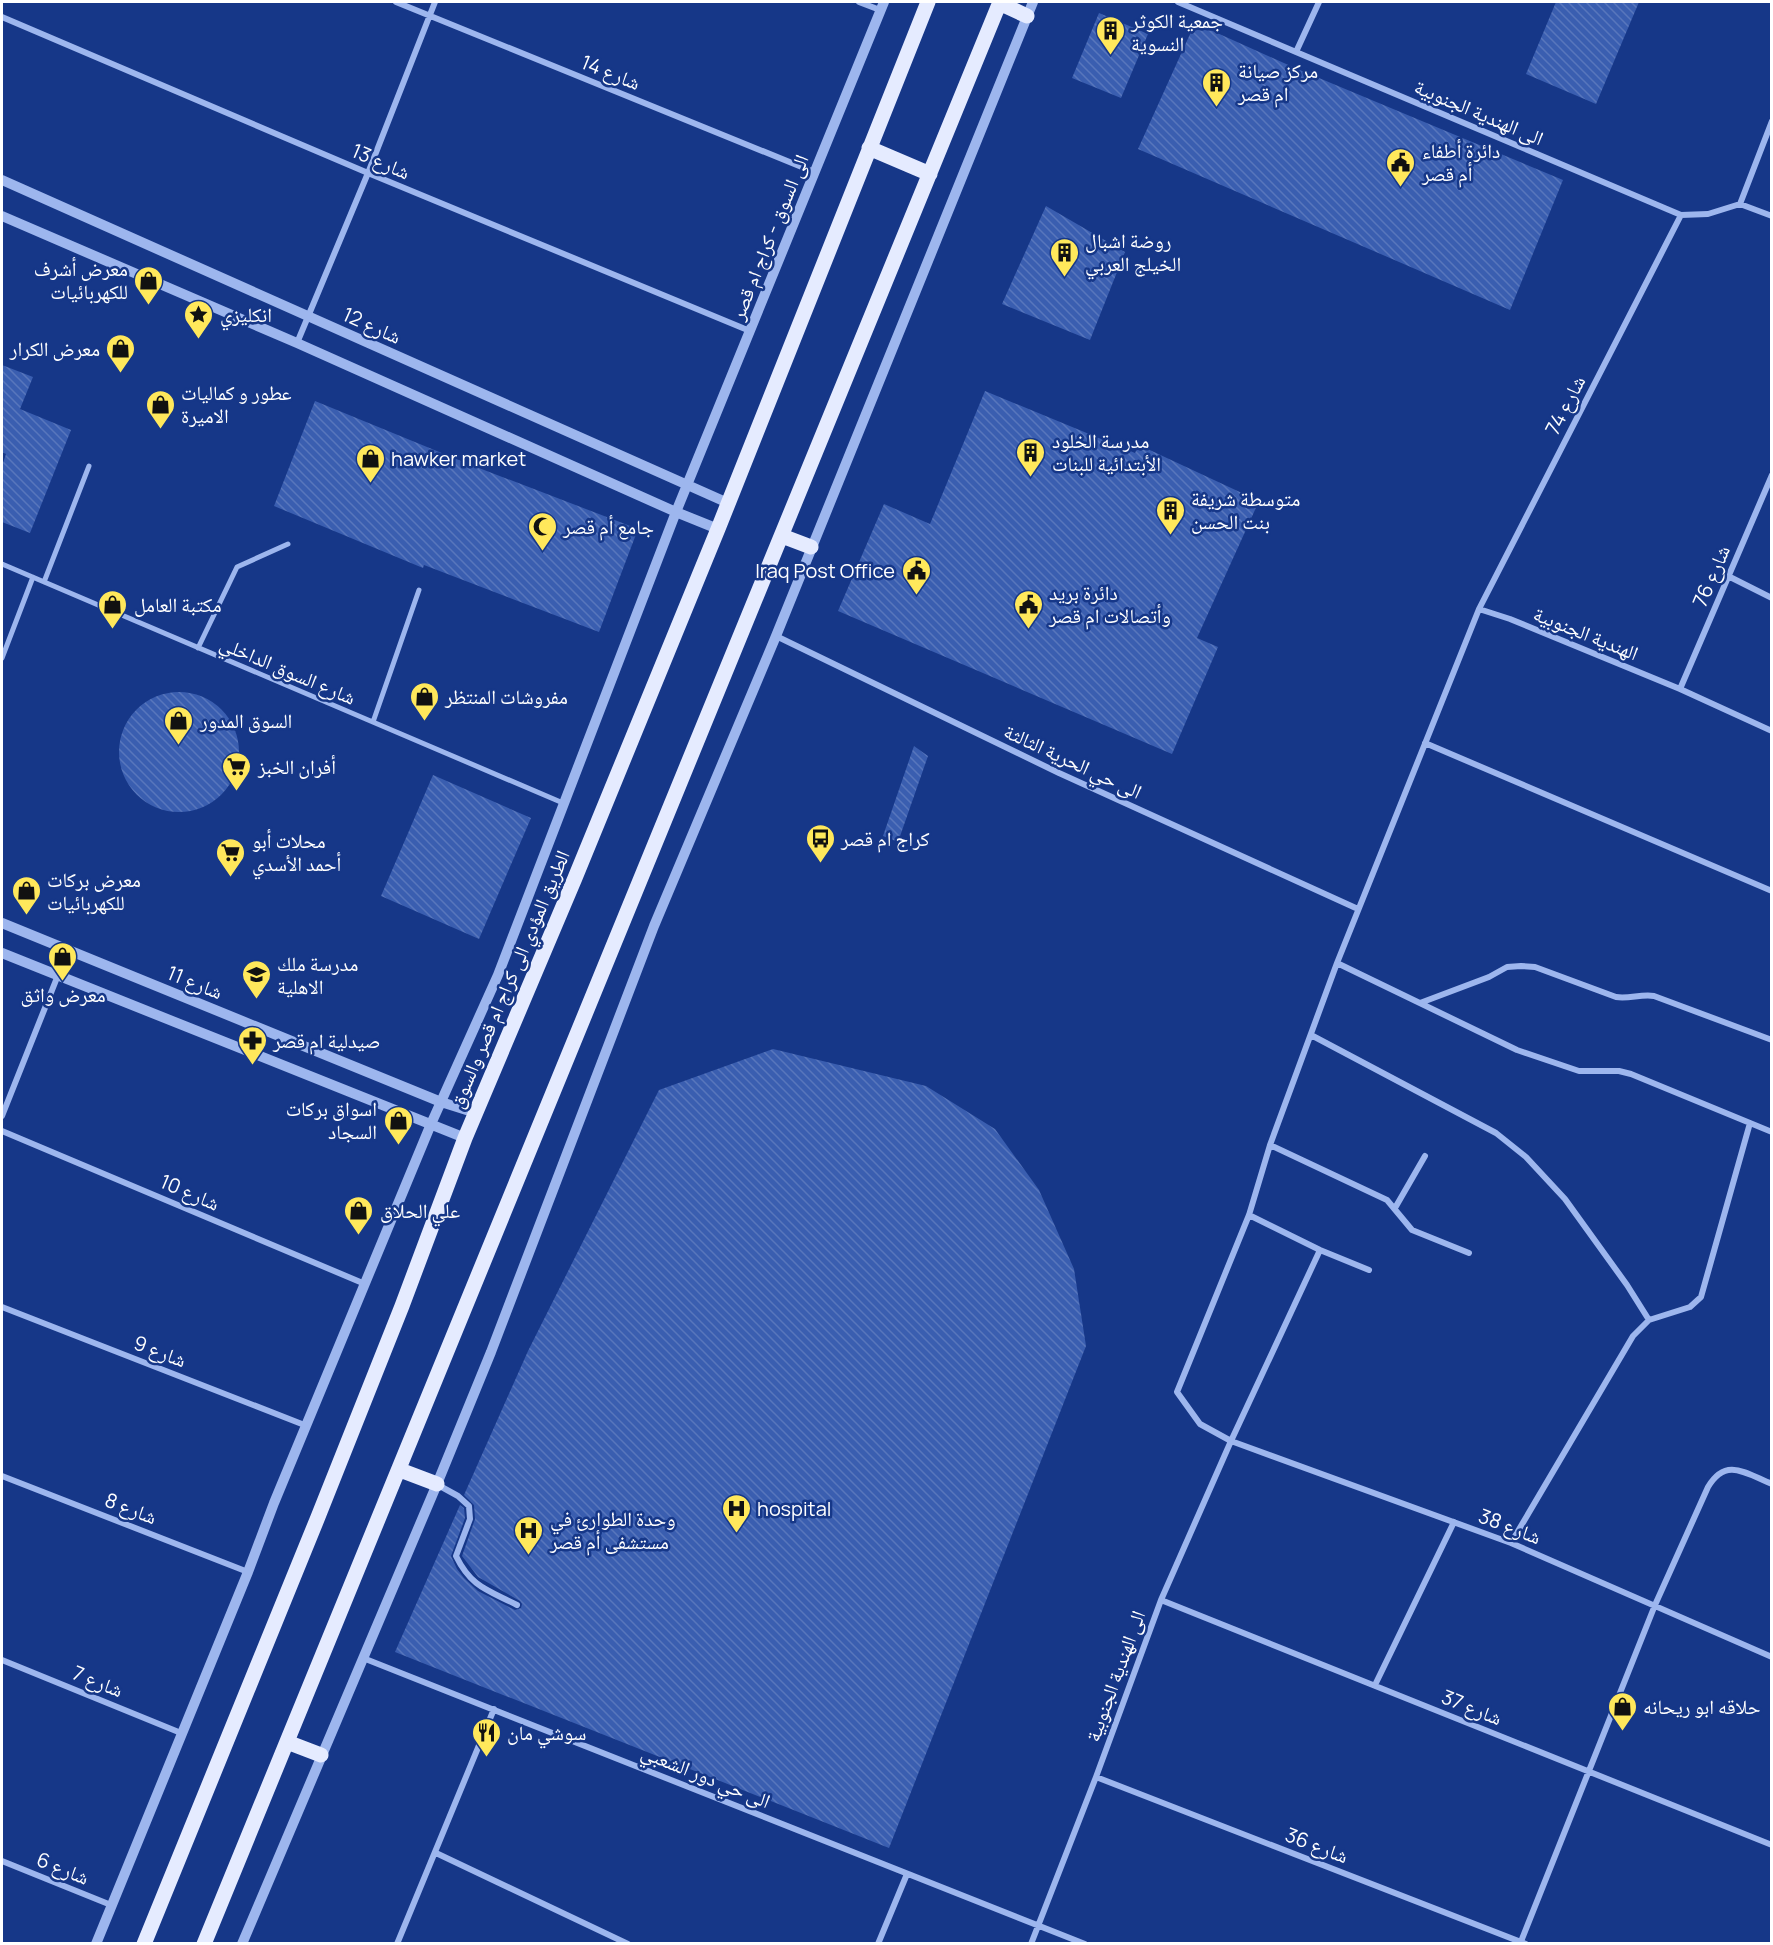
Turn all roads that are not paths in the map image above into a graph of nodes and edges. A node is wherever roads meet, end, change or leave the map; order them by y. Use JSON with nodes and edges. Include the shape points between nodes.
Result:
{"nodes":[{"id":1,"x":396,"y":2,"type":"edge"},
{"id":2,"x":435,"y":2,"type":"edge"},
{"id":3,"x":859,"y":2,"type":"edge"},
{"id":4,"x":928,"y":2,"type":"edge"},
{"id":5,"x":1000,"y":2,"type":"edge"},
{"id":6,"x":1178,"y":2,"type":"edge"},
{"id":7,"x":1318,"y":2,"type":"edge"},
{"id":8,"x":882,"y":6,"type":"edge"},
{"id":9,"x":1030,"y":9,"type":"edge"},
{"id":10,"x":429,"y":15,"type":"junction"},
{"id":11,"x":2,"y":17,"type":"edge"},
{"id":12,"x":1296,"y":52,"type":"junction"},
{"id":13,"x":1772,"y":121,"type":"edge"},
{"id":14,"x":869,"y":148,"type":"junction"},
{"id":15,"x":814,"y":172,"type":"junction"},
{"id":16,"x":368,"y":173,"type":"junction"},
{"id":17,"x":930,"y":174,"type":"junction"},
{"id":18,"x":2,"y":180,"type":"edge"},
{"id":19,"x":1740,"y":204,"type":"junction"},
{"id":20,"x":1681,"y":215,"type":"junction"},
{"id":21,"x":2,"y":216,"type":"edge"},
{"id":22,"x":1772,"y":216,"type":"edge"},
{"id":23,"x":308,"y":317,"type":"junction"},
{"id":24,"x":750,"y":332,"type":"junction"},
{"id":25,"x":297,"y":343,"type":"junction"},
{"id":26,"x":89,"y":466,"type":"dead end"},
{"id":27,"x":1772,"y":475,"type":"edge"},
{"id":28,"x":687,"y":485,"type":"junction"},
{"id":29,"x":728,"y":502,"type":"junction"},
{"id":30,"x":676,"y":512,"type":"junction"},
{"id":31,"x":718,"y":529,"type":"junction"},
{"id":32,"x":782,"y":536,"type":"junction"},
{"id":33,"x":288,"y":544,"type":"dead end"},
{"id":34,"x":811,"y":547,"type":"junction"},
{"id":35,"x":2,"y":564,"type":"edge"},
{"id":36,"x":1728,"y":576,"type":"junction"},
{"id":37,"x":33,"y":577,"type":"junction"},
{"id":38,"x":44,"y":582,"type":"junction"},
{"id":39,"x":419,"y":590,"type":"dead end"},
{"id":40,"x":1772,"y":597,"type":"edge"},
{"id":41,"x":1479,"y":609,"type":"junction"},
{"id":42,"x":776,"y":636,"type":"junction"},
{"id":43,"x":198,"y":648,"type":"junction"},
{"id":44,"x":2,"y":658,"type":"edge"},
{"id":45,"x":1680,"y":689,"type":"junction"},
{"id":46,"x":373,"y":722,"type":"junction"},
{"id":47,"x":1772,"y":730,"type":"edge"},
{"id":48,"x":1425,"y":743,"type":"junction"},
{"id":49,"x":563,"y":804,"type":"junction"},
{"id":50,"x":1772,"y":891,"type":"edge"},
{"id":51,"x":1358,"y":909,"type":"junction"},
{"id":52,"x":2,"y":923,"type":"edge"},
{"id":53,"x":68,"y":950,"type":"junction"},
{"id":54,"x":2,"y":953,"type":"edge"},
{"id":55,"x":1337,"y":963,"type":"junction"},
{"id":56,"x":58,"y":976,"type":"junction"},
{"id":57,"x":1420,"y":1003,"type":"junction"},
{"id":58,"x":1311,"y":1035,"type":"junction"},
{"id":59,"x":1772,"y":1040,"type":"edge"},
{"id":60,"x":441,"y":1102,"type":"junction"},
{"id":61,"x":476,"y":1113,"type":"junction"},
{"id":62,"x":2,"y":1116,"type":"edge"},
{"id":63,"x":1750,"y":1123,"type":"junction"},
{"id":64,"x":431,"y":1124,"type":"junction"},
{"id":65,"x":2,"y":1131,"type":"edge"},
{"id":66,"x":1772,"y":1132,"type":"edge"},
{"id":67,"x":465,"y":1138,"type":"junction"},
{"id":68,"x":1270,"y":1145,"type":"junction"},
{"id":69,"x":1425,"y":1156,"type":"dead end"},
{"id":70,"x":1395,"y":1208,"type":"junction"},
{"id":71,"x":1249,"y":1215,"type":"junction"},
{"id":72,"x":1320,"y":1250,"type":"junction"},
{"id":73,"x":1469,"y":1253,"type":"dead end"},
{"id":74,"x":1369,"y":1270,"type":"dead end"},
{"id":75,"x":365,"y":1284,"type":"junction"},
{"id":76,"x":2,"y":1307,"type":"edge"},
{"id":77,"x":1649,"y":1320,"type":"junction"},
{"id":78,"x":307,"y":1426,"type":"junction"},
{"id":79,"x":1232,"y":1441,"type":"junction"},
{"id":80,"x":400,"y":1470,"type":"junction"},
{"id":81,"x":2,"y":1476,"type":"edge"},
{"id":82,"x":437,"y":1484,"type":"junction"},
{"id":83,"x":1772,"y":1484,"type":"edge"},
{"id":84,"x":1454,"y":1522,"type":"junction"},
{"id":85,"x":1511,"y":1543,"type":"junction"},
{"id":86,"x":248,"y":1572,"type":"junction"},
{"id":87,"x":1161,"y":1600,"type":"junction"},
{"id":88,"x":517,"y":1605,"type":"dead end"},
{"id":89,"x":1655,"y":1605,"type":"junction"},
{"id":90,"x":1772,"y":1657,"type":"edge"},
{"id":91,"x":362,"y":1658,"type":"junction"},
{"id":92,"x":2,"y":1660,"type":"edge"},
{"id":93,"x":1375,"y":1685,"type":"junction"},
{"id":94,"x":494,"y":1709,"type":"junction"},
{"id":95,"x":181,"y":1733,"type":"junction"},
{"id":96,"x":287,"y":1743,"type":"junction"},
{"id":97,"x":321,"y":1755,"type":"junction"},
{"id":98,"x":1589,"y":1771,"type":"junction"},
{"id":99,"x":1096,"y":1777,"type":"junction"},
{"id":100,"x":1772,"y":1845,"type":"edge"},
{"id":101,"x":436,"y":1853,"type":"junction"},
{"id":102,"x":2,"y":1861,"type":"edge"},
{"id":103,"x":906,"y":1874,"type":"junction"},
{"id":104,"x":111,"y":1905,"type":"junction"},
{"id":105,"x":1037,"y":1926,"type":"junction"},
{"id":106,"x":1522,"y":1943,"type":"edge"},
{"id":107,"x":96,"y":1944,"type":"edge"},
{"id":108,"x":144,"y":1944,"type":"edge"},
{"id":109,"x":204,"y":1944,"type":"edge"},
{"id":110,"x":242,"y":1944,"type":"edge"},
{"id":111,"x":397,"y":1944,"type":"edge"},
{"id":112,"x":628,"y":1944,"type":"edge"},
{"id":113,"x":878,"y":1944,"type":"edge"},
{"id":114,"x":1031,"y":1944,"type":"edge"},
{"id":115,"x":1085,"y":1944,"type":"edge"}],
"edges":[{"from":1,"to":10,"type":"street","name":"شارع 14"},
{"from":2,"to":10,"type":"street"},
{"from":3,"to":8,"type":"street"},
{"from":4,"to":14,"type":"main road","name":"الطريق المؤدي الى كراج ام قصر والسوق"},
{"from":5,"to":9,"type":"main road"},
{"from":5,"to":17,"type":"main road"},
{"from":6,"to":12,"type":"street","name":"الى الهندية الجنوبية"},
{"from":7,"to":12,"type":"street"},
{"from":8,"to":15,"type":"street","name":"الى السوق - كراج ام قصر"},
{"from":9,"to":34,"type":"street"},
{"from":10,"to":15,"type":"street","name":"شارع 14"},
{"from":10,"to":16,"type":"street"},
{"from":11,"to":16,"type":"street","name":"شارع 13"},
{"from":12,"to":20,"type":"street","name":"الى الهندية الجنوبية"},
{"from":13,"to":19,"type":"street"},
{"from":14,"to":17,"type":"main road"},
{"from":14,"to":29,"type":"main road","name":"الطريق المؤدي الى كراج ام قصر والسوق"},
{"from":15,"to":24,"type":"street","name":"الى السوق - كراج ام قصر"},
{"from":16,"to":23,"type":"street"},
{"from":16,"to":24,"type":"street","name":"شارع 13"},
{"from":17,"to":32,"type":"main road"},
{"from":18,"to":23,"type":"street","name":"شارع 12"},
{"from":19,"to":20,"type":"street","name":"الى الهندية الجنوبية","via":[[1708,214]]},
{"from":19,"to":22,"type":"street"},
{"from":20,"to":41,"type":"street","name":"شارع 74"},
{"from":21,"to":25,"type":"street"},
{"from":23,"to":25,"type":"street"},
{"from":23,"to":28,"type":"street","name":"شارع 12"},
{"from":24,"to":28,"type":"street","name":"الى السوق - كراج ام قصر"},
{"from":25,"to":30,"type":"street"},
{"from":26,"to":38,"type":"street"},
{"from":27,"to":36,"type":"street","name":"شارع 76"},
{"from":28,"to":29,"type":"street","name":"شارع 12"},
{"from":28,"to":30,"type":"street","name":"الى السوق - كراج ام قصر"},
{"from":29,"to":31,"type":"main road","name":"الطريق المؤدي الى كراج ام قصر والسوق"},
{"from":30,"to":31,"type":"street"},
{"from":30,"to":49,"type":"street","name":"الى السوق - كراج ام قصر"},
{"from":31,"to":61,"type":"main road","name":"الطريق المؤدي الى كراج ام قصر والسوق"},
{"from":32,"to":34,"type":"main road"},
{"from":32,"to":80,"type":"main road"},
{"from":33,"to":43,"type":"street","via":[[237,567]]},
{"from":34,"to":42,"type":"street"},
{"from":35,"to":37,"type":"street","name":"شارع السوق الداخلي"},
{"from":36,"to":40,"type":"street"},
{"from":36,"to":45,"type":"street","name":"شارع 76"},
{"from":37,"to":38,"type":"street","name":"شارع السوق الداخلي"},
{"from":37,"to":44,"type":"street"},
{"from":38,"to":43,"type":"street","name":"شارع السوق الداخلي"},
{"from":39,"to":46,"type":"street"},
{"from":41,"to":45,"type":"street","name":"الهندية الجنوبية"},
{"from":41,"to":48,"type":"street","name":"شارع 74"},
{"from":42,"to":51,"type":"street","name":"الى حي الحرية الثالثة","via":[[1059,773]]},
{"from":42,"to":82,"type":"street","via":[[654,926]]},
{"from":43,"to":46,"type":"street","name":"شارع السوق الداخلي"},
{"from":45,"to":47,"type":"street","name":"الهندية الجنوبية"},
{"from":46,"to":49,"type":"street","name":"شارع السوق الداخلي"},
{"from":48,"to":50,"type":"street"},
{"from":48,"to":51,"type":"street","name":"شارع 74"},
{"from":49,"to":60,"type":"street","name":"الى السوق - كراج ام قصر","via":[[498,975]]},
{"from":51,"to":55,"type":"street","name":"شارع 74"},
{"from":52,"to":53,"type":"street","name":"شارع 11"},
{"from":53,"to":56,"type":"street"},
{"from":53,"to":60,"type":"street","name":"شارع 11"},
{"from":54,"to":56,"type":"street"},
{"from":55,"to":57,"type":"street"},
{"from":55,"to":58,"type":"street","name":"شارع 74"},
{"from":56,"to":62,"type":"street"},
{"from":56,"to":64,"type":"street"},
{"from":57,"to":59,"type":"street","via":[[1507,968],[1535,967],[1616,997],[1654,996]]},
{"from":57,"to":63,"type":"street","via":[[1517,1050],[1579,1071],[1631,1074]]},
{"from":58,"to":68,"type":"street","name":"شارع 74"},
{"from":58,"to":77,"type":"street","via":[[1496,1133],[1526,1157],[1565,1199]]},
{"from":60,"to":61,"type":"street","name":"شارع 11"},
{"from":60,"to":64,"type":"street","name":"الى السوق - كراج ام قصر"},
{"from":61,"to":67,"type":"main road","name":"الطريق المؤدي الى كراج ام قصر والسوق"},
{"from":63,"to":66,"type":"street"},
{"from":63,"to":77,"type":"street","via":[[1701,1297],[1690,1307]]},
{"from":64,"to":67,"type":"street"},
{"from":64,"to":75,"type":"street","name":"الى السوق - كراج ام قصر"},
{"from":65,"to":75,"type":"street","name":"شارع 10"},
{"from":67,"to":108,"type":"main road","name":"الطريق المؤدي الى كراج ام قصر والسوق","via":[[318,1517]]},
{"from":68,"to":70,"type":"street","via":[[1387,1200]]},
{"from":68,"to":71,"type":"street","name":"شارع 74"},
{"from":69,"to":70,"type":"street"},
{"from":70,"to":73,"type":"street","via":[[1412,1230]]},
{"from":71,"to":72,"type":"street"},
{"from":71,"to":79,"type":"street","name":"شارع 38","via":[[1177,1392],[1200,1424]]},
{"from":72,"to":74,"type":"street"},
{"from":72,"to":79,"type":"street","name":"الى الهندية الجنوبية"},
{"from":75,"to":78,"type":"street","name":"الى السوق - كراج ام قصر"},
{"from":76,"to":78,"type":"street","name":"شارع 9"},
{"from":77,"to":85,"type":"street","via":[[1634,1336]]},
{"from":78,"to":86,"type":"street","name":"الى السوق - كراج ام قصر"},
{"from":79,"to":84,"type":"street","name":"شارع 38"},
{"from":79,"to":87,"type":"street","name":"الى الهندية الجنوبية"},
{"from":80,"to":82,"type":"main road"},
{"from":80,"to":96,"type":"main road"},
{"from":81,"to":86,"type":"street","name":"شارع 8"},
{"from":82,"to":88,"type":"street","via":[[469,1506],[470,1519],[456,1556],[464,1571],[473,1582]]},
{"from":82,"to":91,"type":"street"},
{"from":83,"to":89,"type":"street","via":[[1737,1470],[1715,1475]]},
{"from":84,"to":85,"type":"street","name":"شارع 38"},
{"from":84,"to":93,"type":"street"},
{"from":85,"to":89,"type":"street","name":"شارع 38"},
{"from":86,"to":95,"type":"street","name":"الى السوق - كراج ام قصر"},
{"from":87,"to":93,"type":"street","name":"شارع 37"},
{"from":87,"to":99,"type":"street","name":"الى الهندية الجنوبية"},
{"from":89,"to":90,"type":"street","name":"شارع 38"},
{"from":89,"to":98,"type":"street"},
{"from":91,"to":94,"type":"street","name":"الى حي دور الشعبي"},
{"from":91,"to":97,"type":"street"},
{"from":92,"to":95,"type":"street","name":"شارع 7"},
{"from":93,"to":98,"type":"street","name":"شارع 37"},
{"from":94,"to":101,"type":"street"},
{"from":94,"to":103,"type":"street","name":"الى حي دور الشعبي"},
{"from":95,"to":104,"type":"street","name":"الى السوق - كراج ام قصر"},
{"from":96,"to":97,"type":"main road"},
{"from":96,"to":109,"type":"main road"},
{"from":97,"to":110,"type":"street"},
{"from":98,"to":100,"type":"street","name":"شارع 37"},
{"from":98,"to":106,"type":"street"},
{"from":99,"to":105,"type":"street","name":"الى الهندية الجنوبية"},
{"from":99,"to":106,"type":"street","name":"شارع 36"},
{"from":101,"to":111,"type":"street"},
{"from":101,"to":112,"type":"street"},
{"from":102,"to":104,"type":"street","name":"شارع 6"},
{"from":103,"to":105,"type":"street","name":"الى حي دور الشعبي"},
{"from":103,"to":113,"type":"street"},
{"from":104,"to":107,"type":"street","name":"الى السوق - كراج ام قصر"},
{"from":105,"to":114,"type":"street","name":"الى الهندية الجنوبية"},
{"from":105,"to":115,"type":"street","name":"الى حي دور الشعبي"}]}
